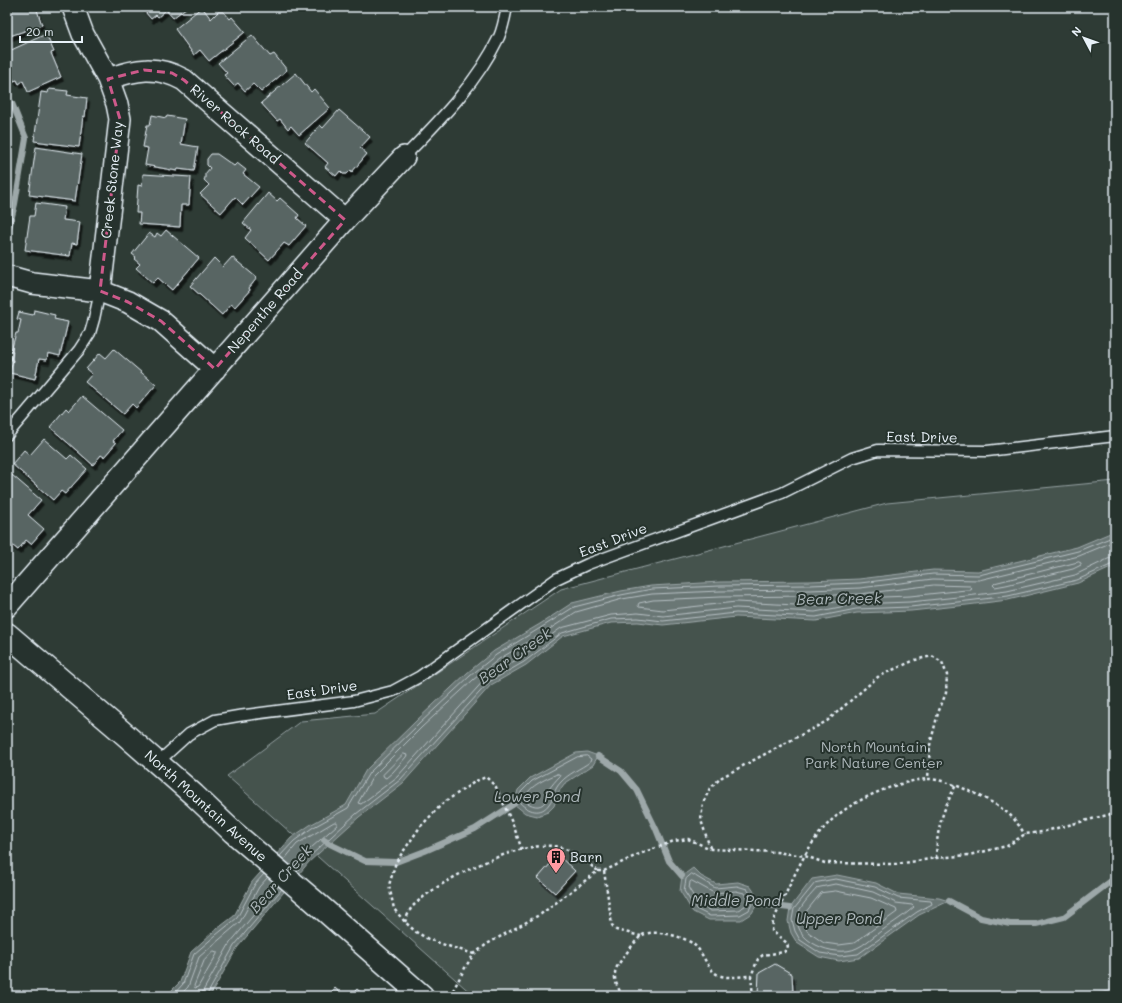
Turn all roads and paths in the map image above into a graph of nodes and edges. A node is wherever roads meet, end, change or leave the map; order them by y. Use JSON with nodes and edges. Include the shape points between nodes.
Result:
{"nodes":[{"id":1,"x":73,"y":7,"type":"edge"},
{"id":2,"x":507,"y":7,"type":"edge"},
{"id":3,"x":108,"y":79,"type":"junction"},
{"id":4,"x":404,"y":157,"type":"joint"},
{"id":5,"x":345,"y":220,"type":"junction"},
{"id":6,"x":7,"y":276,"type":"edge"},
{"id":7,"x":100,"y":292,"type":"junction"},
{"id":8,"x":215,"y":370,"type":"junction"},
{"id":9,"x":7,"y":435,"type":"edge"},
{"id":10,"x":1115,"y":436,"type":"edge"},
{"id":11,"x":7,"y":606,"type":"edge"},
{"id":12,"x":7,"y":634,"type":"edge"},
{"id":13,"x":157,"y":763,"type":"junction"},
{"id":14,"x":928,"y":779,"type":"junction"},
{"id":15,"x":956,"y":785,"type":"junction"},
{"id":16,"x":1115,"y":813,"type":"edge"},
{"id":17,"x":1025,"y":834,"type":"junction"},
{"id":18,"x":711,"y":849,"type":"junction"},
{"id":19,"x":522,"y":850,"type":"junction"},
{"id":20,"x":805,"y":856,"type":"junction"},
{"id":21,"x":936,"y":858,"type":"junction"},
{"id":22,"x":604,"y":871,"type":"junction"},
{"id":23,"x":598,"y":872,"type":"junction"},
{"id":24,"x":405,"y":922,"type":"junction"},
{"id":25,"x":641,"y":936,"type":"junction"},
{"id":26,"x":474,"y":954,"type":"junction"},
{"id":27,"x":751,"y":976,"type":"junction"},
{"id":28,"x":422,"y":996,"type":"edge"},
{"id":29,"x":450,"y":996,"type":"edge"},
{"id":30,"x":623,"y":996,"type":"edge"},
{"id":31,"x":753,"y":996,"type":"edge"}],
"edges":[{"from":1,"to":3,"type":"street","name":"Creek Stone Way","via":[[83,34]]},
{"from":2,"to":4,"type":"lane","name":"Nepenthe Road","via":[[500,35],[483,67],[441,119]]},
{"from":3,"to":5,"type":"street","name":"River Rock Road","via":[[128,72],[157,70],[184,80]]},
{"from":3,"to":7,"type":"street","name":"Creek Stone Way","via":[[120,119]]},
{"from":4,"to":5,"type":"street","name":"Nepenthe Road"},
{"from":5,"to":8,"type":"street","name":"Nepenthe Road"},
{"from":6,"to":7,"type":"street","via":[[32,283]]},
{"from":7,"to":8,"type":"street","via":[[128,302],[161,321]]},
{"from":7,"to":9,"type":"lane","via":[[90,333],[79,350]]},
{"from":8,"to":11,"type":"street","name":"Nepenthe Road"},
{"from":10,"to":13,"type":"lane","name":"East Drive","via":[[987,451],[878,450],[852,458],[782,493],[588,564],[556,579],[419,677],[393,691],[354,701],[215,720],[189,734]]},
{"from":12,"to":13,"type":"street","name":"North Mountain Avenue"},
{"from":13,"to":28,"type":"street","name":"North Mountain Avenue"},
{"from":14,"to":15,"type":"path"},
{"from":14,"to":18,"type":"path","via":[[930,745],[946,693],[947,675],[942,662],[932,656],[915,660],[879,676],[827,721],[722,776],[710,788],[703,803],[701,820]]},
{"from":14,"to":20,"type":"path","via":[[894,785],[856,803],[833,819]]},
{"from":15,"to":17,"type":"path","via":[[986,798],[1012,816]]},
{"from":15,"to":21,"type":"path","via":[[940,819],[936,837]]},
{"from":16,"to":17,"type":"path"},
{"from":17,"to":21,"type":"path","via":[[1006,846],[969,855]]},
{"from":18,"to":20,"type":"path"},
{"from":18,"to":22,"type":"path","via":[[688,839],[674,841],[637,854]]},
{"from":19,"to":23,"type":"path","via":[[553,846],[566,849]]},
{"from":19,"to":24,"type":"path","via":[[467,871],[437,887],[412,907]]},
{"from":19,"to":24,"type":"path","via":[[496,788],[486,777],[476,781],[443,803],[420,827],[396,862],[388,885],[394,909]]},
{"from":20,"to":21,"type":"path","via":[[826,863],[897,864]]},
{"from":20,"to":27,"type":"path","via":[[773,921],[772,931],[787,943],[788,948],[784,952],[763,955],[758,959]]},
{"from":22,"to":23,"type":"path"},
{"from":22,"to":25,"type":"path","via":[[612,925],[616,930]]},
{"from":23,"to":26,"type":"path","via":[[541,914]]},
{"from":24,"to":26,"type":"path","via":[[428,939]]},
{"from":25,"to":27,"type":"path","via":[[655,932],[669,934],[693,943],[716,974],[728,977]]},
{"from":25,"to":30,"type":"path","via":[[617,966],[614,977]]},
{"from":26,"to":29,"type":"path"},
{"from":27,"to":31,"type":"path"}]}
